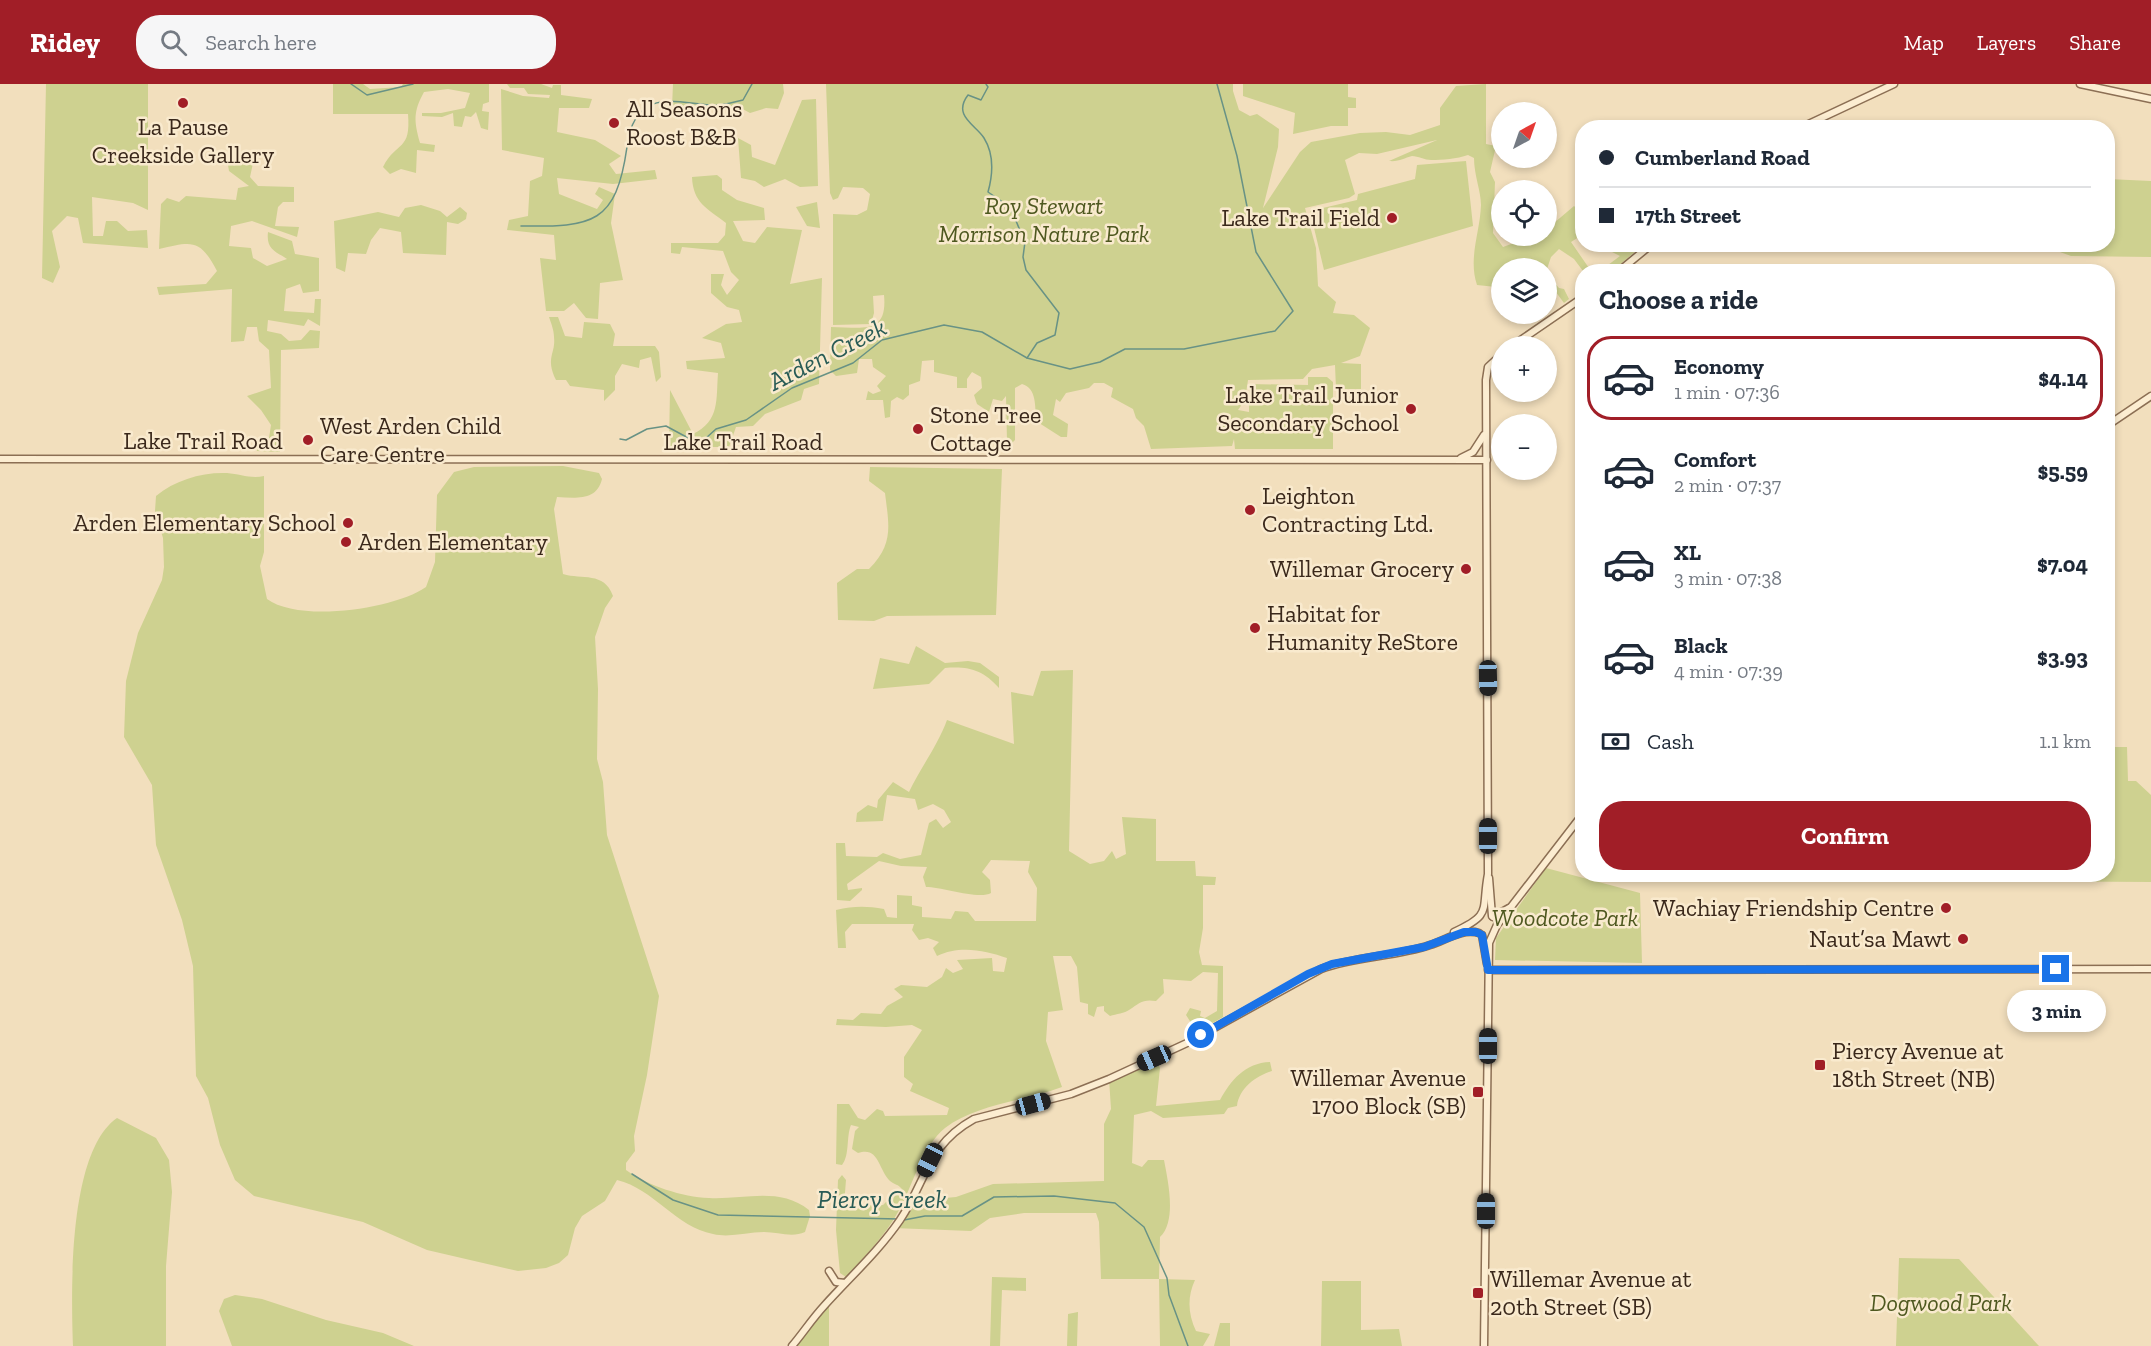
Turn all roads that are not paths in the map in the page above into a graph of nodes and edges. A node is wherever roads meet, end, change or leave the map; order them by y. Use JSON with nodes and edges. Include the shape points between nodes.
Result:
{"nodes":[{"id":1,"x":1894,"y":84,"type":"edge"},
{"id":2,"x":2080,"y":84,"type":"edge"},
{"id":3,"x":2151,"y":99,"type":"edge"},
{"id":4,"x":1817,"y":120,"type":"edge"},
{"id":5,"x":1642,"y":252,"type":"edge"},
{"id":6,"x":1628,"y":264,"type":"edge"},
{"id":7,"x":1575,"y":303,"type":"edge"},
{"id":8,"x":1527,"y":336,"type":"edge"},
{"id":9,"x":1491,"y":363,"type":"edge"},
{"id":10,"x":2151,"y":396,"type":"edge"},
{"id":11,"x":2115,"y":419,"type":"edge"},
{"id":12,"x":1486,"y":431,"type":"junction"},
{"id":13,"x":0,"y":459,"type":"edge"},
{"id":14,"x":1455,"y":460,"type":"junction"},
{"id":15,"x":1487,"y":460,"type":"junction"},
{"id":16,"x":1575,"y":824,"type":"edge"},
{"id":17,"x":1488,"y":874,"type":"junction"},
{"id":18,"x":1514,"y":904,"type":"junction"},
{"id":19,"x":1492,"y":916,"type":"junction"},
{"id":20,"x":1479,"y":919,"type":"junction"},
{"id":21,"x":1497,"y":925,"type":"junction"},
{"id":22,"x":1480,"y":934,"type":"junction"},
{"id":23,"x":1492,"y":935,"type":"junction"},
{"id":24,"x":1441,"y":940,"type":"junction"},
{"id":25,"x":2151,"y":969,"type":"edge"},
{"id":26,"x":1488,"y":970,"type":"junction"},
{"id":27,"x":829,"y":1271,"type":"dead end"},
{"id":28,"x":846,"y":1283,"type":"junction"},
{"id":29,"x":792,"y":1346,"type":"edge"},
{"id":30,"x":1484,"y":1346,"type":"edge"}],
"edges":[{"from":1,"to":4,"type":"street"},
{"from":2,"to":3,"type":"street"},
{"from":5,"to":6,"type":"street"},
{"from":7,"to":8,"type":"street"},
{"from":9,"to":12,"type":"street","via":[[1487,371]]},
{"from":10,"to":11,"type":"street"},
{"from":12,"to":14,"type":"street","via":[[1473,452]]},
{"from":12,"to":15,"type":"street"},
{"from":13,"to":14,"type":"street","name":"Lake Trail Road"},
{"from":14,"to":15,"type":"street","name":"Lake Trail Road"},
{"from":15,"to":17,"type":"street"},
{"from":16,"to":18,"type":"street"},
{"from":17,"to":19,"type":"street"},
{"from":17,"to":20,"type":"street","via":[[1485,908]]},
{"from":18,"to":19,"type":"street"},
{"from":18,"to":21,"type":"street"},
{"from":19,"to":20,"type":"street"},
{"from":19,"to":21,"type":"street"},
{"from":20,"to":22,"type":"street"},
{"from":20,"to":24,"type":"street"},
{"from":21,"to":23,"type":"street"},
{"from":22,"to":23,"type":"street"},
{"from":22,"to":24,"type":"street","via":[[1464,932]]},
{"from":22,"to":26,"type":"street"},
{"from":23,"to":26,"type":"street"},
{"from":24,"to":28,"type":"street","via":[[1321,969],[1187,1043],[1109,1079],[960,1126],[930,1160],[900,1220]]},
{"from":25,"to":26,"type":"street"},
{"from":26,"to":30,"type":"street"},
{"from":27,"to":28,"type":"street","via":[[836,1282]]},
{"from":28,"to":29,"type":"street"}]}
